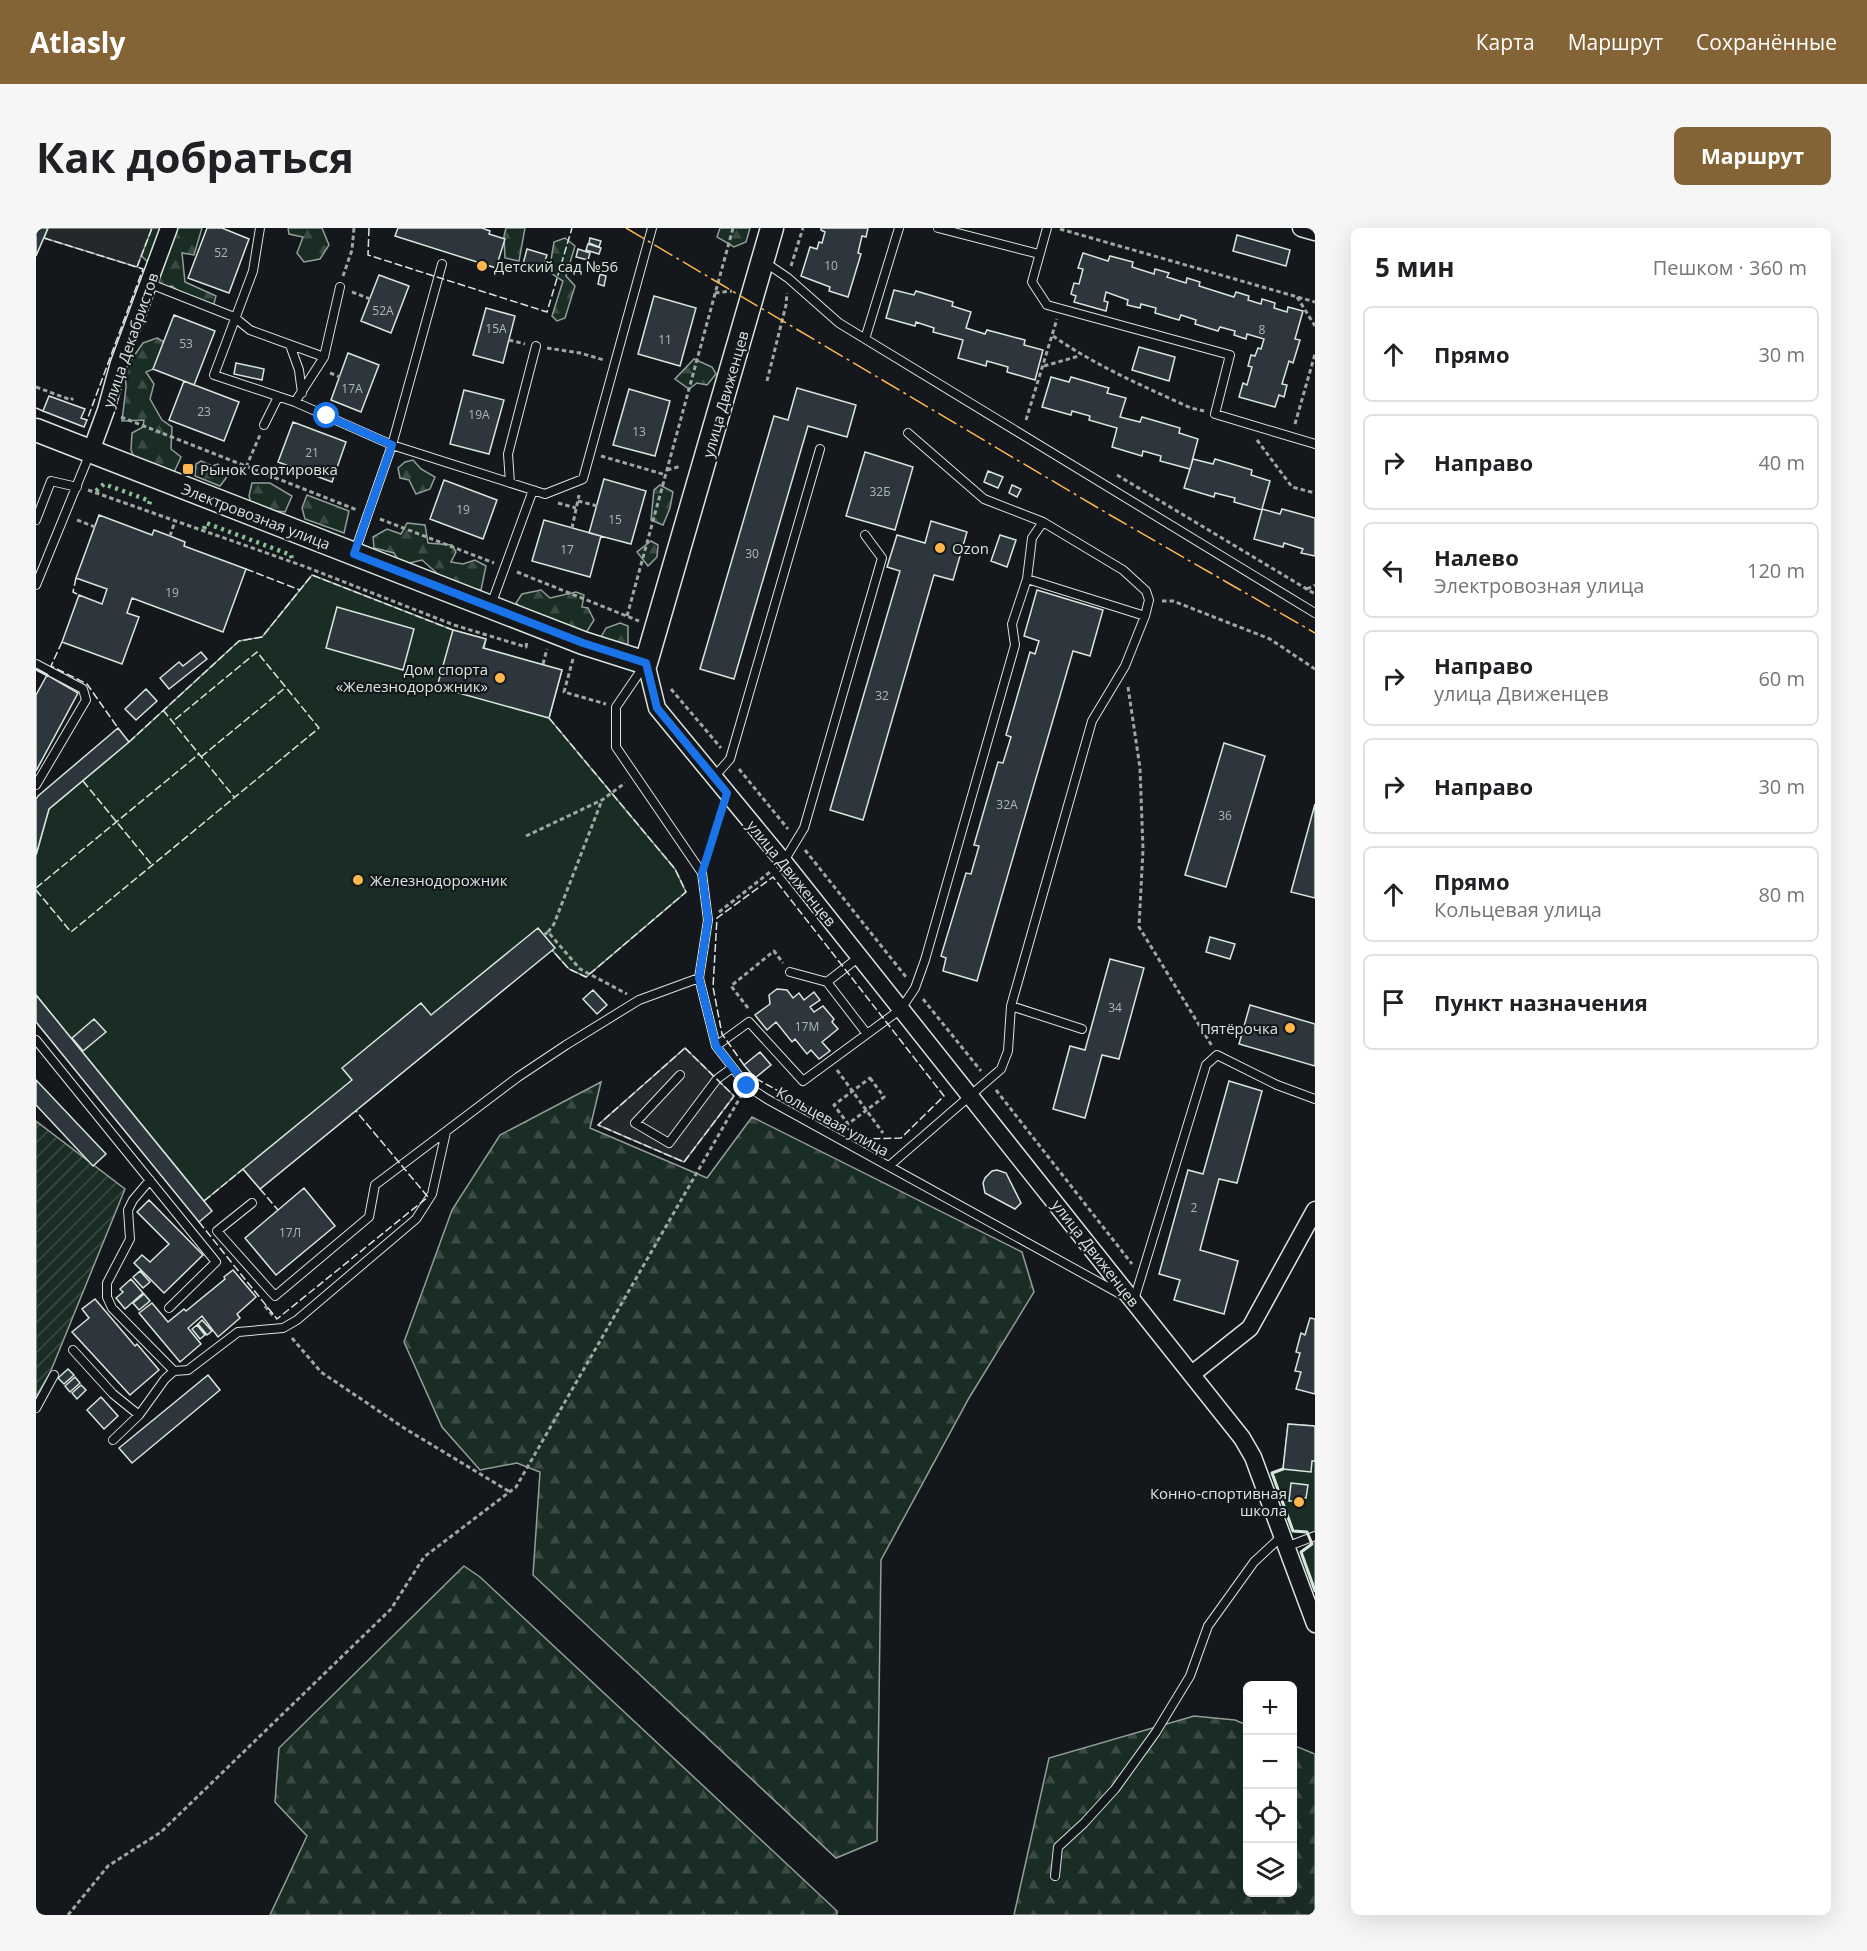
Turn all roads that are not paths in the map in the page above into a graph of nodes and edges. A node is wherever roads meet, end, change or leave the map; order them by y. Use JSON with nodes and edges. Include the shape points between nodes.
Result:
{"nodes":[{"id":1,"x":169,"y":228,"type":"edge"},
{"id":2,"x":260,"y":228,"type":"edge"},
{"id":3,"x":652,"y":228,"type":"edge"},
{"id":4,"x":772,"y":228,"type":"edge"},
{"id":5,"x":899,"y":228,"type":"edge"},
{"id":6,"x":938,"y":228,"type":"edge"},
{"id":7,"x":1047,"y":228,"type":"edge"},
{"id":8,"x":1301,"y":228,"type":"edge"},
{"id":9,"x":1315,"y":232,"type":"edge"},
{"id":10,"x":1039,"y":254,"type":"junction"},
{"id":11,"x":763,"y":261,"type":"junction"},
{"id":12,"x":442,"y":264,"type":"dead end"},
{"id":13,"x":148,"y":283,"type":"junction"},
{"id":14,"x":340,"y":287,"type":"road end"},
{"id":15,"x":234,"y":317,"type":"junction"},
{"id":16,"x":865,"y":339,"type":"junction"},
{"id":17,"x":290,"y":345,"type":"junction"},
{"id":18,"x":536,"y":346,"type":"road end"},
{"id":19,"x":324,"y":357,"type":"junction"},
{"id":20,"x":302,"y":393,"type":"junction"},
{"id":21,"x":278,"y":397,"type":"junction"},
{"id":22,"x":295,"y":402,"type":"junction"},
{"id":23,"x":264,"y":425,"type":"road end"},
{"id":24,"x":36,"y":430,"type":"edge"},
{"id":25,"x":908,"y":433,"type":"dead end"},
{"id":26,"x":1315,"y":444,"type":"edge"},
{"id":27,"x":392,"y":445,"type":"junction"},
{"id":28,"x":820,"y":449,"type":"dead end"},
{"id":29,"x":91,"y":451,"type":"junction"},
{"id":30,"x":510,"y":483,"type":"junction"},
{"id":31,"x":77,"y":486,"type":"junction"},
{"id":32,"x":533,"y":490,"type":"junction"},
{"id":33,"x":36,"y":520,"type":"edge"},
{"id":34,"x":1043,"y":522,"type":"junction"},
{"id":35,"x":865,"y":535,"type":"dead end"},
{"id":36,"x":354,"y":554,"type":"junction"},
{"id":37,"x":1027,"y":579,"type":"junction"},
{"id":38,"x":36,"y":585,"type":"edge"},
{"id":39,"x":490,"y":607,"type":"junction"},
{"id":40,"x":1315,"y":613,"type":"edge"},
{"id":41,"x":1145,"y":616,"type":"junction"},
{"id":42,"x":36,"y":663,"type":"edge"},
{"id":43,"x":646,"y":663,"type":"junction"},
{"id":44,"x":714,"y":777,"type":"junction"},
{"id":45,"x":36,"y":785,"type":"edge"},
{"id":46,"x":784,"y":862,"type":"junction"},
{"id":47,"x":859,"y":957,"type":"junction"},
{"id":48,"x":790,"y":972,"type":"road end"},
{"id":49,"x":699,"y":978,"type":"junction"},
{"id":50,"x":827,"y":982,"type":"junction"},
{"id":51,"x":1011,"y":1006,"type":"junction"},
{"id":52,"x":901,"y":1009,"type":"junction"},
{"id":53,"x":1082,"y":1029,"type":"dead end"},
{"id":54,"x":867,"y":1034,"type":"junction"},
{"id":55,"x":36,"y":1040,"type":"edge"},
{"id":56,"x":716,"y":1046,"type":"junction"},
{"id":57,"x":732,"y":1068,"type":"junction"},
{"id":58,"x":680,"y":1075,"type":"dead end"},
{"id":59,"x":970,"y":1095,"type":"junction"},
{"id":60,"x":1315,"y":1099,"type":"edge"},
{"id":61,"x":446,"y":1132,"type":"junction"},
{"id":62,"x":889,"y":1166,"type":"junction"},
{"id":63,"x":150,"y":1180,"type":"junction"},
{"id":64,"x":252,"y":1203,"type":"dead end"},
{"id":65,"x":1315,"y":1210,"type":"edge"},
{"id":66,"x":1133,"y":1301,"type":"junction"},
{"id":67,"x":169,"y":1308,"type":"dead end"},
{"id":68,"x":73,"y":1350,"type":"dead end"},
{"id":69,"x":174,"y":1371,"type":"junction"},
{"id":70,"x":1192,"y":1374,"type":"junction"},
{"id":71,"x":54,"y":1375,"type":"dead end"},
{"id":72,"x":36,"y":1408,"type":"edge"},
{"id":73,"x":140,"y":1415,"type":"junction"},
{"id":74,"x":113,"y":1440,"type":"dead end"},
{"id":75,"x":1315,"y":1536,"type":"edge"},
{"id":76,"x":1284,"y":1542,"type":"junction"},
{"id":77,"x":1315,"y":1624,"type":"edge"},
{"id":78,"x":1054,"y":1876,"type":"dead end"}],
"edges":[{"from":1,"to":13,"type":"street","name":"улица Декабристов"},
{"from":2,"to":15,"type":"lane","via":[[253,271]]},
{"from":3,"to":32,"type":"lane","via":[[583,479],[546,494]]},
{"from":4,"to":11,"type":"street","name":"улица Движенцев"},
{"from":5,"to":16,"type":"lane"},
{"from":6,"to":10,"type":"lane"},
{"from":7,"to":10,"type":"lane"},
{"from":8,"to":9,"type":"street"},
{"from":10,"to":26,"type":"lane","via":[[1032,282],[1047,305],[1230,355],[1215,414]]},
{"from":11,"to":16,"type":"lane","via":[[839,323]]},
{"from":11,"to":43,"type":"street","name":"улица Движенцев"},
{"from":12,"to":27,"type":"lane"},
{"from":13,"to":15,"type":"lane"},
{"from":13,"to":29,"type":"street","name":"улица Декабристов"},
{"from":14,"to":19,"type":"lane"},
{"from":15,"to":17,"type":"lane","via":[[250,330]]},
{"from":15,"to":21,"type":"lane","via":[[214,375]]},
{"from":16,"to":40,"type":"lane"},
{"from":17,"to":19,"type":"lane"},
{"from":17,"to":20,"type":"lane"},
{"from":18,"to":30,"type":"lane","via":[[508,454]]},
{"from":19,"to":20,"type":"lane"},
{"from":20,"to":22,"type":"lane"},
{"from":21,"to":22,"type":"lane"},
{"from":21,"to":23,"type":"lane"},
{"from":22,"to":27,"type":"lane"},
{"from":24,"to":29,"type":"street","name":"Электровозная улица"},
{"from":25,"to":34,"type":"lane","via":[[984,499]]},
{"from":27,"to":30,"type":"lane"},
{"from":27,"to":36,"type":"lane"},
{"from":28,"to":44,"type":"lane","via":[[730,759]]},
{"from":29,"to":31,"type":"lane"},
{"from":29,"to":36,"type":"street","name":"Электровозная улица"},
{"from":30,"to":32,"type":"lane"},
{"from":31,"to":33,"type":"lane","via":[[51,481]]},
{"from":31,"to":38,"type":"lane"},
{"from":32,"to":39,"type":"lane"},
{"from":34,"to":37,"type":"lane","via":[[1032,538]]},
{"from":34,"to":41,"type":"lane","via":[[1123,570],[1146,591],[1149,600]]},
{"from":35,"to":46,"type":"lane","via":[[882,558],[804,828]]},
{"from":36,"to":39,"type":"street","name":"Электровозная улица"},
{"from":37,"to":41,"type":"lane"},
{"from":37,"to":52,"type":"lane","via":[[1012,624],[1015,645],[928,949],[915,988]]},
{"from":39,"to":43,"type":"street","name":"Электровозная улица"},
{"from":41,"to":51,"type":"lane","via":[[1125,666],[1092,721]]},
{"from":42,"to":45,"type":"lane","via":[[83,689],[86,700]]},
{"from":43,"to":44,"type":"street","name":"улица Движенцев","via":[[657,708]]},
{"from":43,"to":49,"type":"lane","name":"Кольцевая улица","via":[[616,707],[616,747],[702,873],[708,920]]},
{"from":44,"to":46,"type":"street","name":"улица Движенцев"},
{"from":46,"to":47,"type":"street","name":"улица Движенцев"},
{"from":47,"to":50,"type":"lane"},
{"from":47,"to":52,"type":"street","name":"улица Движенцев"},
{"from":48,"to":50,"type":"lane"},
{"from":49,"to":56,"type":"lane","name":"Кольцевая улица"},
{"from":49,"to":61,"type":"lane","via":[[639,1000],[528,1071]]},
{"from":50,"to":54,"type":"lane"},
{"from":51,"to":53,"type":"lane"},
{"from":51,"to":59,"type":"lane","via":[[1008,1051],[1001,1069]]},
{"from":52,"to":54,"type":"lane"},
{"from":52,"to":59,"type":"street","name":"улица Движенцев"},
{"from":54,"to":56,"type":"lane","via":[[802,1082],[749,1022]]},
{"from":55,"to":63,"type":"lane"},
{"from":56,"to":57,"type":"lane","name":"Кольцевая улица"},
{"from":57,"to":58,"type":"lane","via":[[717,1079],[669,1143],[635,1123]]},
{"from":57,"to":62,"type":"lane","name":"Кольцевая улица","via":[[747,1086],[766,1099]]},
{"from":59,"to":62,"type":"lane"},
{"from":59,"to":66,"type":"street","name":"улица Движенцев"},
{"from":60,"to":66,"type":"lane","via":[[1217,1055],[1206,1065]]},
{"from":61,"to":64,"type":"lane","via":[[375,1185],[369,1217],[275,1296],[218,1231]]},
{"from":61,"to":69,"type":"lane","via":[[432,1194],[416,1219],[297,1320],[283,1328],[238,1332],[188,1370]]},
{"from":62,"to":66,"type":"lane","name":"Кольцевая улица"},
{"from":63,"to":67,"type":"lane","via":[[216,1262]]},
{"from":63,"to":69,"type":"lane","via":[[128,1210],[130,1239],[106,1283],[107,1298],[112,1308]]},
{"from":65,"to":70,"type":"street","via":[[1250,1328]]},
{"from":66,"to":70,"type":"street","name":"улица Движенцев"},
{"from":68,"to":73,"type":"lane","via":[[113,1394]]},
{"from":69,"to":73,"type":"lane"},
{"from":70,"to":76,"type":"street","name":"улица Движенцев","via":[[1253,1457]]},
{"from":71,"to":72,"type":"lane"},
{"from":73,"to":74,"type":"lane"},
{"from":75,"to":76,"type":"lane"},
{"from":76,"to":77,"type":"street","name":"улица Движенцев"},
{"from":76,"to":78,"type":"lane","via":[[1254,1562],[1208,1626],[1190,1676],[1156,1732],[1114,1789],[1058,1847]]}]}
